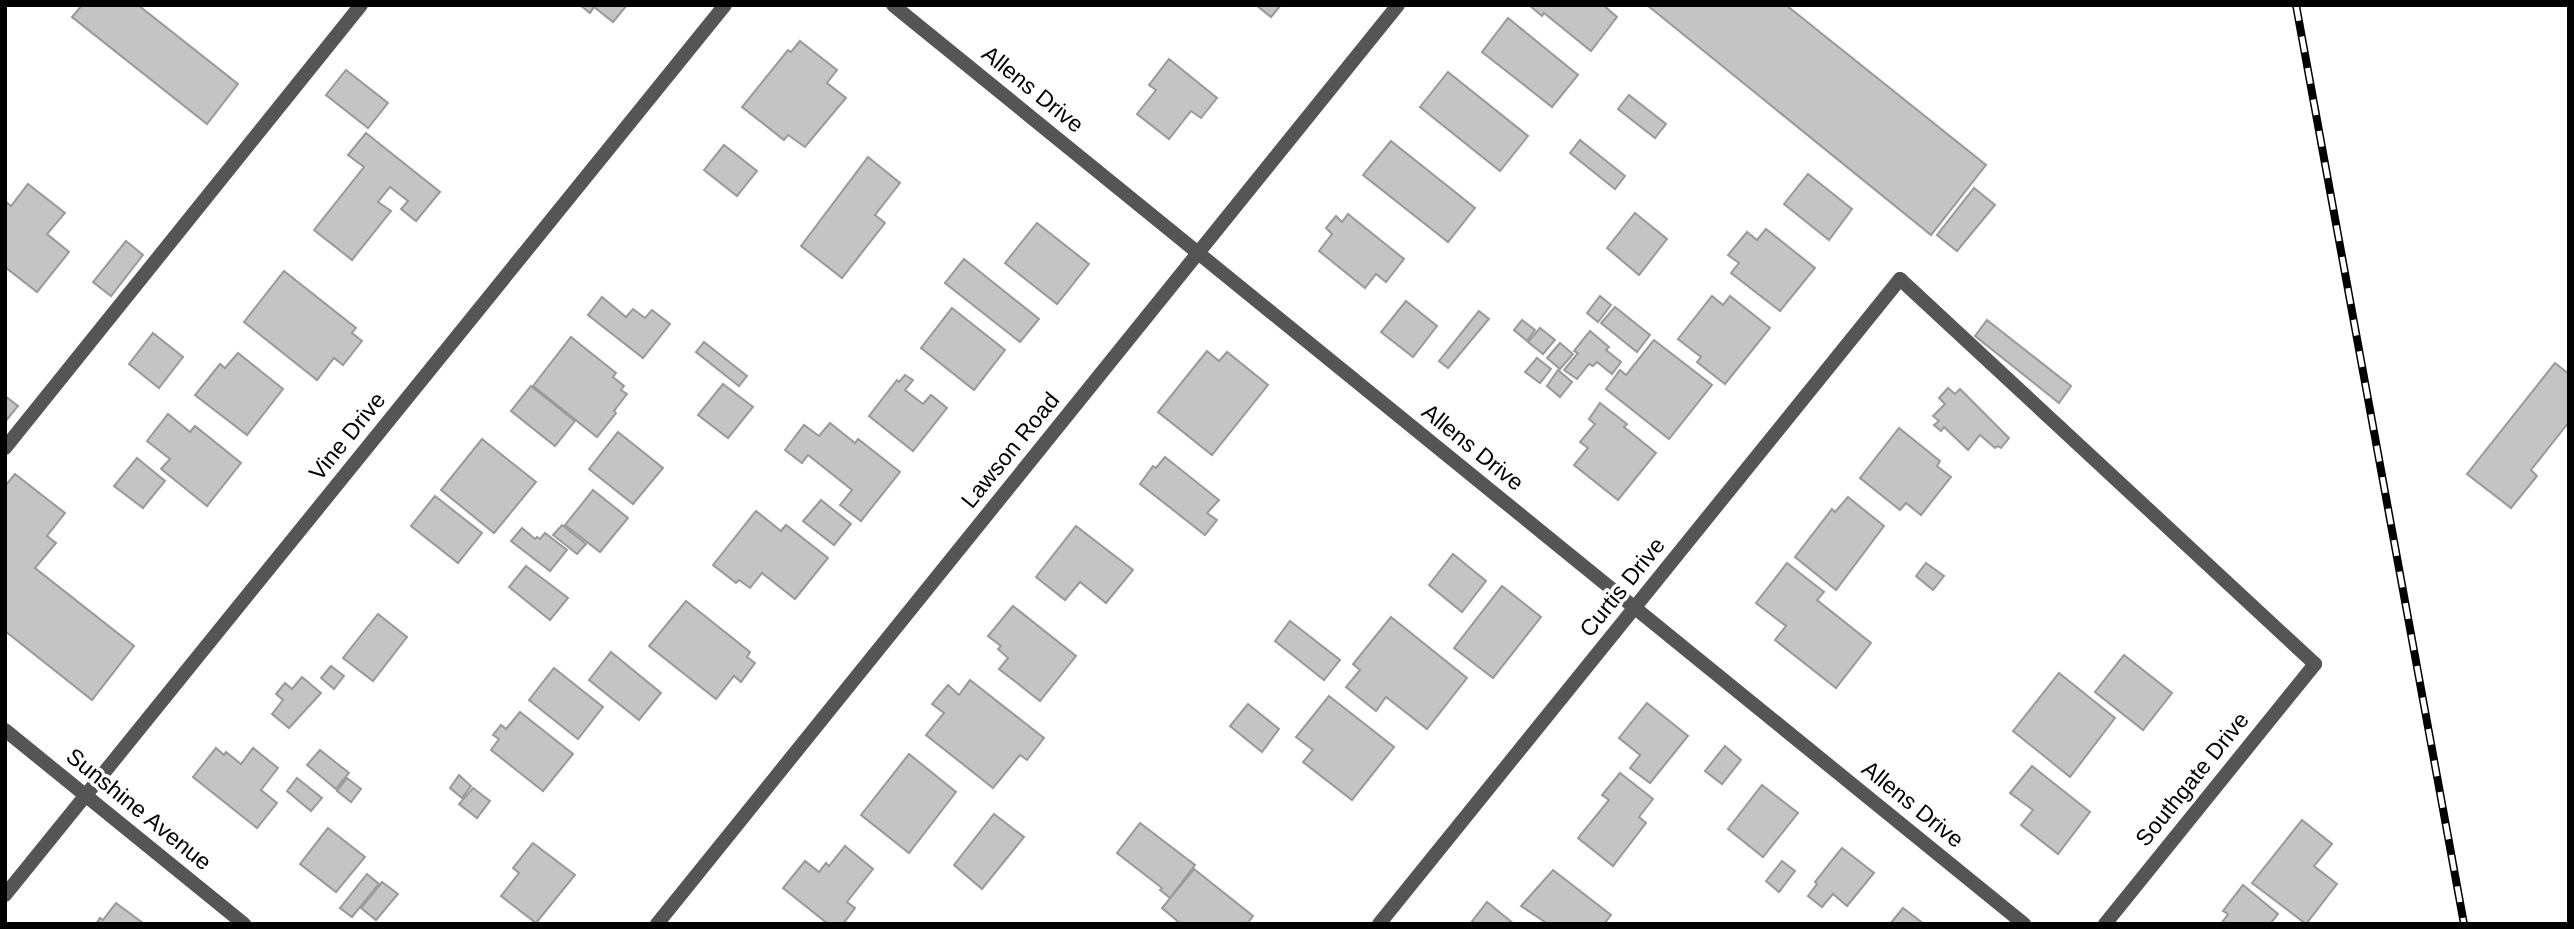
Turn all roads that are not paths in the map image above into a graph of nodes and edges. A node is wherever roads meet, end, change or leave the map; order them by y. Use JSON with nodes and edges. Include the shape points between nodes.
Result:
{"nodes":[{"id":1,"x":361,"y":5,"type":"edge"},
{"id":2,"x":724,"y":5,"type":"edge"},
{"id":3,"x":893,"y":5,"type":"edge"},
{"id":4,"x":1398,"y":5,"type":"edge"},
{"id":5,"x":1199,"y":254,"type":"junction"},
{"id":6,"x":5,"y":448,"type":"edge"},
{"id":7,"x":1634,"y":607,"type":"junction"},
{"id":8,"x":2315,"y":664,"type":"joint"},
{"id":9,"x":5,"y":730,"type":"edge"},
{"id":10,"x":86,"y":796,"type":"junction"},
{"id":11,"x":5,"y":895,"type":"edge"},
{"id":12,"x":244,"y":924,"type":"edge"},
{"id":13,"x":657,"y":924,"type":"edge"},
{"id":14,"x":1379,"y":924,"type":"edge"},
{"id":15,"x":2024,"y":924,"type":"edge"},
{"id":16,"x":2105,"y":924,"type":"edge"}],
"edges":[{"from":1,"to":6,"type":"street"},
{"from":2,"to":10,"type":"street","name":"Vine Drive"},
{"from":3,"to":5,"type":"street","name":"Allens Drive"},
{"from":4,"to":5,"type":"street","name":"Lawson Road"},
{"from":5,"to":7,"type":"street","name":"Allens Drive"},
{"from":5,"to":13,"type":"street","name":"Lawson Road"},
{"from":7,"to":8,"type":"street","name":"Curtis Drive","via":[[1900,279]]},
{"from":7,"to":14,"type":"street","name":"Curtis Drive"},
{"from":7,"to":15,"type":"street","name":"Allens Drive"},
{"from":8,"to":16,"type":"street","name":"Southgate Drive"},
{"from":9,"to":10,"type":"street","name":"Sunshine Avenue"},
{"from":10,"to":11,"type":"street","name":"Vine Drive"},
{"from":10,"to":12,"type":"street","name":"Sunshine Avenue"}]}
